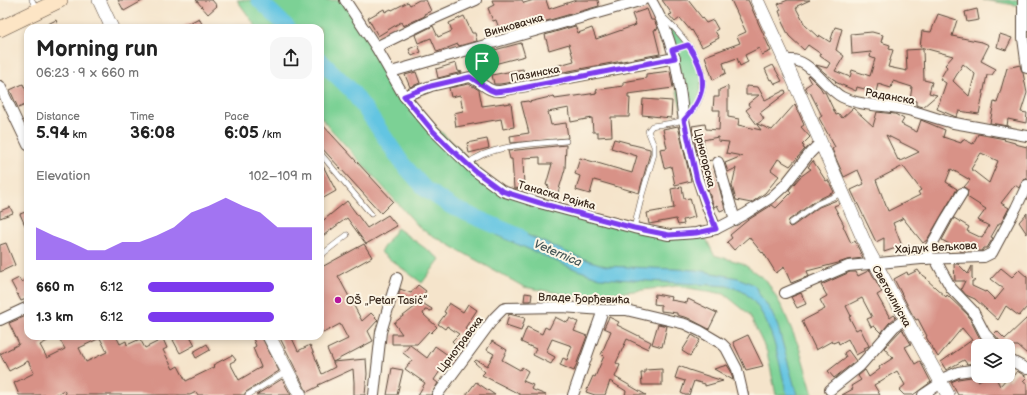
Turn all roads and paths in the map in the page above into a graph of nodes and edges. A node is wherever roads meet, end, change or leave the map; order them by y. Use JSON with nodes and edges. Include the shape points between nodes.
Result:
{"nodes":[{"id":1,"x":60,"y":0,"type":"edge"},
{"id":2,"x":99,"y":0,"type":"edge"},
{"id":3,"x":476,"y":0,"type":"edge"},
{"id":4,"x":643,"y":0,"type":"edge"},
{"id":5,"x":651,"y":0,"type":"edge"},
{"id":6,"x":757,"y":0,"type":"edge"},
{"id":7,"x":1023,"y":0,"type":"edge"},
{"id":8,"x":348,"y":1,"type":"edge"},
{"id":9,"x":35,"y":6,"type":"edge"},
{"id":10,"x":658,"y":13,"type":"junction"},
{"id":11,"x":110,"y":24,"type":"edge"},
{"id":12,"x":0,"y":29,"type":"edge"},
{"id":13,"x":688,"y":45,"type":"junction"},
{"id":14,"x":376,"y":47,"type":"junction"},
{"id":15,"x":673,"y":54,"type":"junction"},
{"id":16,"x":785,"y":60,"type":"junction"},
{"id":17,"x":1027,"y":68,"type":"edge"},
{"id":18,"x":391,"y":72,"type":"junction"},
{"id":19,"x":0,"y":86,"type":"edge"},
{"id":20,"x":404,"y":96,"type":"junction"},
{"id":21,"x":684,"y":120,"type":"junction"},
{"id":22,"x":1027,"y":136,"type":"edge"},
{"id":23,"x":24,"y":137,"type":"edge"},
{"id":24,"x":566,"y":140,"type":"dead end"},
{"id":25,"x":821,"y":142,"type":"junction"},
{"id":26,"x":324,"y":156,"type":"edge"},
{"id":27,"x":718,"y":162,"type":"dead end"},
{"id":28,"x":467,"y":164,"type":"junction"},
{"id":29,"x":1027,"y":184,"type":"edge"},
{"id":30,"x":843,"y":193,"type":"junction"},
{"id":31,"x":962,"y":193,"type":"dead end"},
{"id":32,"x":370,"y":214,"type":"dead end"},
{"id":33,"x":735,"y":220,"type":"junction"},
{"id":34,"x":791,"y":223,"type":"dead end"},
{"id":35,"x":634,"y":228,"type":"junction"},
{"id":36,"x":716,"y":229,"type":"junction"},
{"id":37,"x":347,"y":235,"type":"dead end"},
{"id":38,"x":324,"y":253,"type":"edge"},
{"id":39,"x":930,"y":259,"type":"junction"},
{"id":40,"x":874,"y":263,"type":"junction"},
{"id":41,"x":397,"y":278,"type":"dead end"},
{"id":42,"x":785,"y":293,"type":"dead end"},
{"id":43,"x":24,"y":309,"type":"edge"},
{"id":44,"x":503,"y":309,"type":"joint"},
{"id":45,"x":603,"y":310,"type":"junction"},
{"id":46,"x":905,"y":319,"type":"junction"},
{"id":47,"x":0,"y":320,"type":"edge"},
{"id":48,"x":990,"y":339,"type":"edge"},
{"id":49,"x":271,"y":340,"type":"edge"},
{"id":50,"x":1027,"y":360,"type":"edge"},
{"id":51,"x":1018,"y":367,"type":"edge"},
{"id":52,"x":971,"y":370,"type":"edge"},
{"id":53,"x":288,"y":371,"type":"junction"},
{"id":54,"x":940,"y":381,"type":"junction"},
{"id":55,"x":830,"y":390,"type":"dead end"},
{"id":56,"x":248,"y":395,"type":"edge"},
{"id":57,"x":300,"y":395,"type":"edge"},
{"id":58,"x":374,"y":395,"type":"edge"},
{"id":59,"x":437,"y":395,"type":"edge"},
{"id":60,"x":573,"y":395,"type":"edge"},
{"id":61,"x":743,"y":395,"type":"edge"},
{"id":62,"x":923,"y":395,"type":"edge"},
{"id":63,"x":948,"y":395,"type":"edge"}],
"edges":[{"from":1,"to":9,"type":"main road"},
{"from":2,"to":11,"type":"street"},
{"from":3,"to":14,"type":"street"},
{"from":4,"to":18,"type":"street","name":"Винковачка"},
{"from":5,"to":10,"type":"street","name":"Црногорска"},
{"from":6,"to":16,"type":"street","name":"Светоилијска"},
{"from":7,"to":17,"type":"street","via":[[1023,38]]},
{"from":8,"to":14,"type":"street","name":"Танаска Рајића"},
{"from":9,"to":12,"type":"main road"},
{"from":10,"to":13,"type":"lane"},
{"from":10,"to":15,"type":"street","name":"Црногорска"},
{"from":13,"to":15,"type":"lane"},
{"from":13,"to":21,"type":"lane","via":[[700,65],[702,90],[699,101]]},
{"from":14,"to":18,"type":"street","name":"Танаска Рајића"},
{"from":15,"to":20,"type":"street","name":"Пазинска","via":[[495,92],[470,77],[431,86]]},
{"from":15,"to":21,"type":"street","name":"Црногорска"},
{"from":16,"to":22,"type":"street","name":"Раданска","via":[[792,58],[799,61],[839,96],[860,104],[906,109],[949,122]]},
{"from":16,"to":25,"type":"street","name":"Светоилијска"},
{"from":18,"to":20,"type":"street","name":"Танаска Рајића"},
{"from":19,"to":23,"type":"street"},
{"from":20,"to":28,"type":"street","name":"Танаска Рајића","via":[[432,130]]},
{"from":21,"to":35,"type":"lane","via":[[652,126],[648,131],[654,146],[654,154]]},
{"from":21,"to":36,"type":"street","name":"Црногорска","via":[[697,180]]},
{"from":24,"to":28,"type":"lane","via":[[501,149],[479,156]]},
{"from":25,"to":30,"type":"street","name":"Светоилијска"},
{"from":25,"to":33,"type":"street","name":"Танаска Рајића","via":[[772,197]]},
{"from":26,"to":32,"type":"lane"},
{"from":27,"to":33,"type":"street"},
{"from":28,"to":35,"type":"street","name":"Танаска Рајића","via":[[502,191]]},
{"from":29,"to":39,"type":"street","name":"Хајдук Вељкова","via":[[992,253],[984,257]]},
{"from":30,"to":34,"type":"lane","via":[[817,204]]},
{"from":30,"to":40,"type":"street","name":"Светоилијска"},
{"from":31,"to":39,"type":"street","via":[[931,246]]},
{"from":33,"to":36,"type":"street","name":"Танаска Рајића"},
{"from":35,"to":36,"type":"street","name":"Танаска Рајића","via":[[669,235]]},
{"from":37,"to":38,"type":"lane"},
{"from":39,"to":40,"type":"street","name":"Хајдук Вељкова"},
{"from":39,"to":48,"type":"street","via":[[972,311]]},
{"from":40,"to":42,"type":"street","name":"Хајдук Вељкова","via":[[842,268]]},
{"from":40,"to":46,"type":"street","name":"Светоилијска"},
{"from":41,"to":58,"type":"street","via":[[381,332]]},
{"from":43,"to":47,"type":"street"},
{"from":44,"to":45,"type":"street","name":"Владе Ђорђевића","via":[[562,307]]},
{"from":44,"to":59,"type":"street","name":"Црнотравска"},
{"from":45,"to":60,"type":"street"},
{"from":45,"to":61,"type":"street","name":"Владе Ђорђевића","via":[[634,311],[685,324],[722,344],[737,369]]},
{"from":46,"to":54,"type":"street","name":"Светоилијска"},
{"from":46,"to":55,"type":"street","via":[[894,327],[860,366]]},
{"from":49,"to":53,"type":"street"},
{"from":50,"to":51,"type":"street"},
{"from":52,"to":54,"type":"street","via":[[958,372]]},
{"from":53,"to":56,"type":"lane"},
{"from":53,"to":57,"type":"street"},
{"from":54,"to":62,"type":"street"},
{"from":54,"to":63,"type":"street","name":"Светоилијска"}]}
